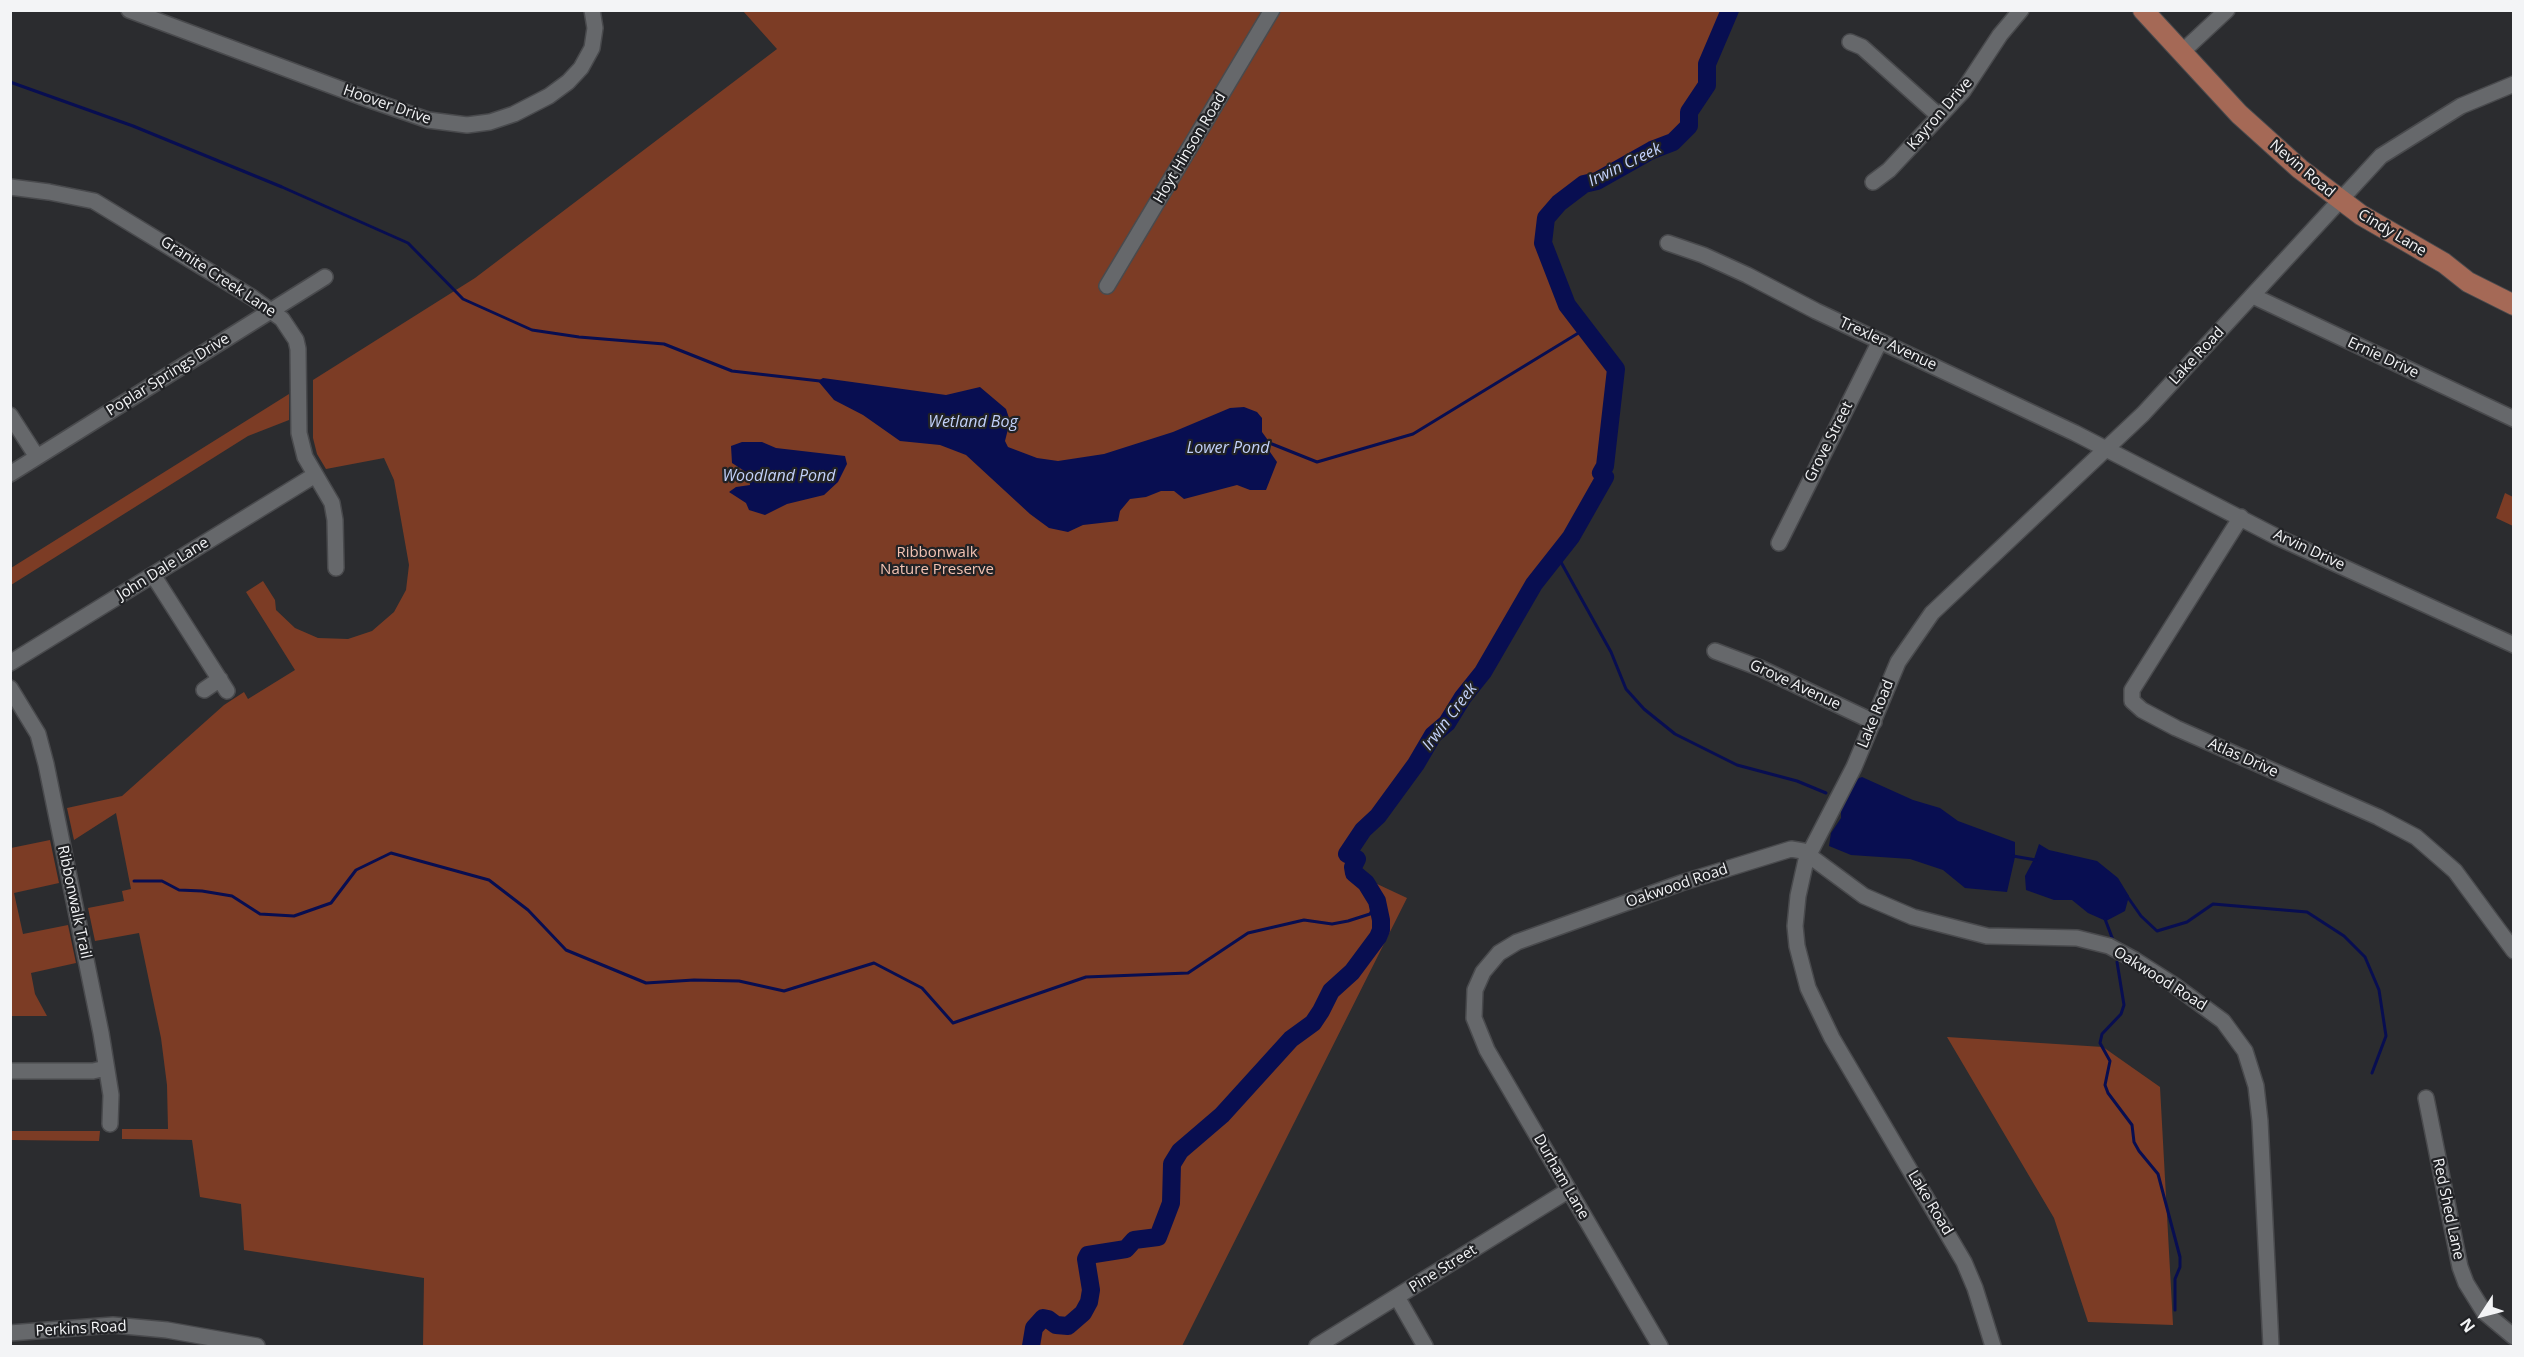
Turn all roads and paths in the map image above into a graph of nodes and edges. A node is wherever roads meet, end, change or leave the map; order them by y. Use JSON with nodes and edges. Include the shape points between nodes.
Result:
{"nodes":[{"id":1,"x":129,"y":10,"type":"edge"},
{"id":2,"x":592,"y":10,"type":"edge"},
{"id":3,"x":1272,"y":10,"type":"edge"},
{"id":4,"x":2021,"y":10,"type":"edge"},
{"id":5,"x":2143,"y":10,"type":"edge"},
{"id":6,"x":2227,"y":10,"type":"edge"},
{"id":7,"x":1850,"y":42,"type":"dead end"},
{"id":8,"x":2182,"y":52,"type":"junction"},
{"id":9,"x":2514,"y":84,"type":"edge"},
{"id":10,"x":1939,"y":116,"type":"junction"},
{"id":11,"x":1873,"y":182,"type":"dead end"},
{"id":12,"x":10,"y":187,"type":"edge"},
{"id":13,"x":2340,"y":201,"type":"junction"},
{"id":14,"x":1668,"y":243,"type":"dead end"},
{"id":15,"x":2444,"y":263,"type":"junction"},
{"id":16,"x":325,"y":277,"type":"dead end"},
{"id":17,"x":1107,"y":286,"type":"dead end"},
{"id":18,"x":2514,"y":294,"type":"edge"},
{"id":19,"x":2253,"y":296,"type":"junction"},
{"id":20,"x":2514,"y":305,"type":"edge"},
{"id":21,"x":272,"y":310,"type":"junction"},
{"id":22,"x":1880,"y":341,"type":"junction"},
{"id":23,"x":10,"y":415,"type":"edge"},
{"id":24,"x":2514,"y":419,"type":"edge"},
{"id":25,"x":2107,"y":449,"type":"junction"},
{"id":26,"x":38,"y":457,"type":"junction"},
{"id":27,"x":10,"y":474,"type":"edge"},
{"id":28,"x":315,"y":475,"type":"junction"},
{"id":29,"x":2241,"y":517,"type":"junction"},
{"id":30,"x":1779,"y":543,"type":"dead end"},
{"id":31,"x":336,"y":568,"type":"dead end"},
{"id":32,"x":153,"y":575,"type":"junction"},
{"id":33,"x":2514,"y":645,"type":"edge"},
{"id":34,"x":1715,"y":651,"type":"dead end"},
{"id":35,"x":10,"y":663,"type":"edge"},
{"id":36,"x":10,"y":688,"type":"edge"},
{"id":37,"x":204,"y":690,"type":"dead end"},
{"id":38,"x":1874,"y":722,"type":"junction"},
{"id":39,"x":1809,"y":855,"type":"junction"},
{"id":40,"x":2514,"y":951,"type":"edge"},
{"id":41,"x":1472,"y":1004,"type":"joint"},
{"id":42,"x":106,"y":1068,"type":"junction"},
{"id":43,"x":10,"y":1071,"type":"edge"},
{"id":44,"x":2426,"y":1098,"type":"dead end"},
{"id":45,"x":110,"y":1124,"type":"dead end"},
{"id":46,"x":1569,"y":1190,"type":"junction"},
{"id":47,"x":1397,"y":1297,"type":"junction"},
{"id":48,"x":10,"y":1333,"type":"edge"},
{"id":49,"x":2514,"y":1337,"type":"edge"},
{"id":50,"x":206,"y":1342,"type":"edge"},
{"id":51,"x":257,"y":1347,"type":"edge"},
{"id":52,"x":1317,"y":1347,"type":"edge"},
{"id":53,"x":1425,"y":1347,"type":"edge"},
{"id":54,"x":1660,"y":1347,"type":"edge"},
{"id":55,"x":1993,"y":1347,"type":"edge"},
{"id":56,"x":2271,"y":1347,"type":"edge"}],
"edges":[{"from":1,"to":2,"type":"street","name":"Hoover Drive","via":[[428,120],[467,125],[514,114],[568,82],[591,48],[596,28]]},
{"from":3,"to":17,"type":"street","name":"Hoyt Hinson Road"},
{"from":4,"to":10,"type":"street","name":"Kayron Drive"},
{"from":5,"to":8,"type":"main road","name":"Nevin Road"},
{"from":6,"to":8,"type":"street"},
{"from":7,"to":10,"type":"street","via":[[1862,46]]},
{"from":8,"to":13,"type":"main road","name":"Nevin Road","via":[[2277,150]]},
{"from":9,"to":13,"type":"street","name":"Nevin Road","via":[[2461,106],[2381,156]]},
{"from":10,"to":11,"type":"street","name":"Kayron Drive"},
{"from":12,"to":21,"type":"street","name":"Granite Creek Lane","via":[[94,201]]},
{"from":13,"to":15,"type":"main road","name":"Cindy Lane"},
{"from":13,"to":19,"type":"street","name":"Lake Road"},
{"from":14,"to":22,"type":"street","name":"Trexler Avenue","via":[[1748,275]]},
{"from":15,"to":18,"type":"main road","name":"Cindy Lane"},
{"from":15,"to":20,"type":"main road","name":"Cindy Lane","via":[[2468,282]]},
{"from":16,"to":21,"type":"street","name":"Poplar Springs Drive"},
{"from":19,"to":24,"type":"street","name":"Ernie Drive"},
{"from":19,"to":25,"type":"street","name":"Lake Road"},
{"from":21,"to":26,"type":"street","name":"Poplar Springs Drive"},
{"from":21,"to":28,"type":"street","name":"Granite Creek Lane","via":[[289,327],[298,349],[299,433]]},
{"from":22,"to":25,"type":"street","name":"Trexler Avenue"},
{"from":22,"to":30,"type":"street","name":"Grove Street"},
{"from":23,"to":26,"type":"street"},
{"from":25,"to":29,"type":"street","name":"Arvin Drive"},
{"from":25,"to":38,"type":"street","name":"Lake Road","via":[[1932,613],[1898,662]]},
{"from":26,"to":27,"type":"street","name":"Poplar Springs Drive"},
{"from":28,"to":31,"type":"street","name":"Granite Creek Lane","via":[[332,503]]},
{"from":28,"to":32,"type":"street","name":"John Dale Lane"},
{"from":29,"to":33,"type":"street","name":"Arvin Drive"},
{"from":29,"to":40,"type":"street","name":"Atlas Drive","via":[[2132,690],[2132,701],[2176,728],[2416,837],[2455,871]]},
{"from":32,"to":35,"type":"street","name":"John Dale Lane"},
{"from":32,"to":37,"type":"street","via":[[224,685]]},
{"from":34,"to":38,"type":"street","name":"Grove Avenue"},
{"from":36,"to":42,"type":"street","name":"Ribbonwalk Trail","via":[[31,719],[41,744]]},
{"from":38,"to":39,"type":"street","name":"Lake Road"},
{"from":39,"to":41,"type":"street","name":"Oakwood Road","via":[[1798,850],[1783,851],[1517,942],[1499,953],[1483,972]]},
{"from":39,"to":55,"type":"street","name":"Lake Road","via":[[1801,877],[1795,926],[1808,988],[1832,1038],[1964,1262]]},
{"from":39,"to":56,"type":"street","name":"Oakwood Road","via":[[1863,896],[1913,917],[1987,936],[2077,938],[2109,946],[2174,985],[2223,1021],[2245,1051],[2256,1086]]},
{"from":41,"to":46,"type":"street","name":"Durham Lane","via":[[1478,1033]]},
{"from":42,"to":43,"type":"street"},
{"from":42,"to":45,"type":"street","name":"Ribbonwalk Trail","via":[[111,1095]]},
{"from":44,"to":49,"type":"street","name":"Red Shed Lane","via":[[2460,1267],[2484,1312]]},
{"from":46,"to":47,"type":"street","name":"Pine Street"},
{"from":46,"to":54,"type":"street","name":"Durham Lane"},
{"from":47,"to":52,"type":"street","name":"Pine Street"},
{"from":47,"to":53,"type":"street"},
{"from":48,"to":50,"type":"street","name":"Perkins Road","via":[[113,1326],[167,1330]]},
{"from":50,"to":51,"type":"street","name":"Perkins Road"}]}
